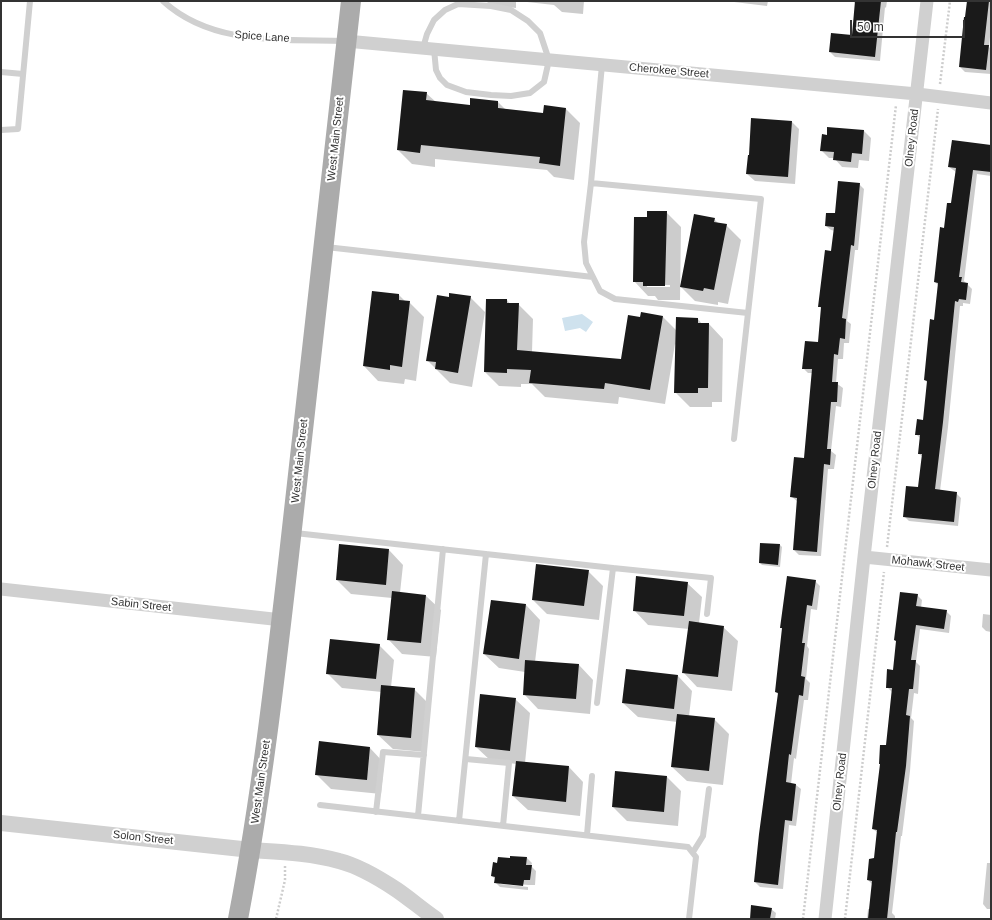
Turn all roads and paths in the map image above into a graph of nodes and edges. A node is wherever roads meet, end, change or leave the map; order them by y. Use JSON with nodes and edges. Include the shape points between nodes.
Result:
{"nodes":[{"id":1,"x":30,"y":1,"type":"edge"},
{"id":2,"x":163,"y":1,"type":"edge"},
{"id":3,"x":351,"y":1,"type":"edge"},
{"id":4,"x":927,"y":1,"type":"edge"},
{"id":5,"x":950,"y":1,"type":"edge"},
{"id":6,"x":346,"y":41,"type":"junction"},
{"id":7,"x":429,"y":48,"type":"junction"},
{"id":8,"x":549,"y":60,"type":"junction"},
{"id":9,"x":602,"y":65,"type":"junction"},
{"id":10,"x":1,"y":72,"type":"edge"},
{"id":11,"x":23,"y":74,"type":"junction"},
{"id":12,"x":897,"y":92,"type":"junction"},
{"id":13,"x":916,"y":94,"type":"junction"},
{"id":14,"x":939,"y":97,"type":"junction"},
{"id":15,"x":991,"y":104,"type":"edge"},
{"id":16,"x":1,"y":130,"type":"edge"},
{"id":17,"x":591,"y":183,"type":"junction"},
{"id":18,"x":324,"y":246,"type":"junction"},
{"id":19,"x":593,"y":277,"type":"junction"},
{"id":20,"x":748,"y":313,"type":"junction"},
{"id":21,"x":734,"y":439,"type":"dead end"},
{"id":22,"x":292,"y":532,"type":"junction"},
{"id":23,"x":443,"y":549,"type":"junction"},
{"id":24,"x":486,"y":554,"type":"junction"},
{"id":25,"x":864,"y":557,"type":"junction"},
{"id":26,"x":886,"y":559,"type":"junction"},
{"id":27,"x":613,"y":568,"type":"junction"},
{"id":28,"x":991,"y":570,"type":"edge"},
{"id":29,"x":1,"y":590,"type":"edge"},
{"id":30,"x":707,"y":614,"type":"dead end"},
{"id":31,"x":282,"y":620,"type":"junction"},
{"id":32,"x":597,"y":703,"type":"dead end"},
{"id":33,"x":424,"y":755,"type":"junction"},
{"id":34,"x":466,"y":759,"type":"junction"},
{"id":35,"x":592,"y":776,"type":"dead end"},
{"id":36,"x":709,"y":789,"type":"dead end"},
{"id":37,"x":320,"y":805,"type":"dead end"},
{"id":38,"x":376,"y":812,"type":"junction"},
{"id":39,"x":418,"y":816,"type":"junction"},
{"id":40,"x":460,"y":821,"type":"junction"},
{"id":41,"x":1,"y":823,"type":"edge"},
{"id":42,"x":503,"y":826,"type":"junction"},
{"id":43,"x":587,"y":835,"type":"junction"},
{"id":44,"x":251,"y":850,"type":"junction"},
{"id":45,"x":285,"y":852,"type":"junction"},
{"id":46,"x":693,"y":852,"type":"junction"},
{"id":47,"x":433,"y":918,"type":"edge"},
{"id":48,"x":238,"y":919,"type":"edge"},
{"id":49,"x":276,"y":919,"type":"edge"},
{"id":50,"x":689,"y":919,"type":"edge"},
{"id":51,"x":802,"y":919,"type":"edge"},
{"id":52,"x":825,"y":919,"type":"edge"},
{"id":53,"x":845,"y":919,"type":"edge"}],
"edges":[{"from":1,"to":11,"type":"lane"},
{"from":2,"to":6,"type":"lane","name":"Spice Lane","via":[[187,19],[230,35],[254,39]]},
{"from":3,"to":6,"type":"main road","name":"West Main Street"},
{"from":4,"to":13,"type":"street","name":"Olney Road"},
{"from":5,"to":14,"type":"path"},
{"from":6,"to":7,"type":"street","name":"Cherokee Street"},
{"from":6,"to":18,"type":"main road","name":"West Main Street"},
{"from":7,"to":8,"type":"street","name":"Cherokee Street"},
{"from":7,"to":8,"type":"lane","via":[[436,70],[447,85],[466,92],[491,95],[512,96],[530,93],[544,82]]},
{"from":7,"to":8,"type":"lane","via":[[427,34],[434,20],[445,10],[458,4],[491,6],[511,10],[540,32]]},
{"from":8,"to":9,"type":"street","name":"Cherokee Street"},
{"from":9,"to":12,"type":"street","name":"Cherokee Street"},
{"from":9,"to":17,"type":"lane"},
{"from":10,"to":11,"type":"lane"},
{"from":11,"to":16,"type":"lane","via":[[18,129]]},
{"from":12,"to":13,"type":"street","name":"Cherokee Street"},
{"from":12,"to":51,"type":"path"},
{"from":13,"to":14,"type":"street","name":"Cherokee Street"},
{"from":13,"to":25,"type":"street","name":"Olney Road"},
{"from":14,"to":15,"type":"street","name":"Cherokee Street"},
{"from":14,"to":26,"type":"path"},
{"from":17,"to":19,"type":"lane","via":[[584,242],[586,263]]},
{"from":17,"to":20,"type":"lane","via":[[761,199]]},
{"from":18,"to":19,"type":"lane"},
{"from":18,"to":22,"type":"main road","name":"West Main Street"},
{"from":19,"to":20,"type":"lane","via":[[600,291],[615,299]]},
{"from":20,"to":21,"type":"lane"},
{"from":22,"to":23,"type":"lane"},
{"from":22,"to":31,"type":"main road","name":"West Main Street"},
{"from":23,"to":24,"type":"lane"},
{"from":23,"to":33,"type":"lane"},
{"from":24,"to":27,"type":"lane"},
{"from":24,"to":34,"type":"lane"},
{"from":25,"to":26,"type":"street","name":"Mohawk Street"},
{"from":25,"to":52,"type":"street","name":"Olney Road"},
{"from":26,"to":28,"type":"street","name":"Mohawk Street"},
{"from":26,"to":53,"type":"path"},
{"from":27,"to":30,"type":"lane","via":[[710,578]]},
{"from":27,"to":32,"type":"lane"},
{"from":29,"to":31,"type":"street","name":"Sabin Street"},
{"from":31,"to":44,"type":"main road","name":"West Main Street"},
{"from":33,"to":38,"type":"lane","via":[[383,752]]},
{"from":33,"to":39,"type":"lane"},
{"from":34,"to":40,"type":"lane"},
{"from":34,"to":42,"type":"lane","via":[[509,763]]},
{"from":35,"to":43,"type":"lane"},
{"from":36,"to":46,"type":"lane","via":[[703,836]]},
{"from":37,"to":38,"type":"lane"},
{"from":38,"to":39,"type":"lane"},
{"from":39,"to":40,"type":"lane"},
{"from":40,"to":42,"type":"lane"},
{"from":41,"to":44,"type":"street","name":"Solon Street"},
{"from":42,"to":43,"type":"lane"},
{"from":43,"to":46,"type":"lane","via":[[688,847]]},
{"from":44,"to":45,"type":"street","name":"Solon Street"},
{"from":44,"to":48,"type":"main road","name":"West Main Street"},
{"from":45,"to":47,"type":"street","name":"Solon Street","via":[[320,856],[360,869],[397,890]]},
{"from":45,"to":49,"type":"path","via":[[285,880]]},
{"from":46,"to":50,"type":"lane","via":[[696,857]]}]}
